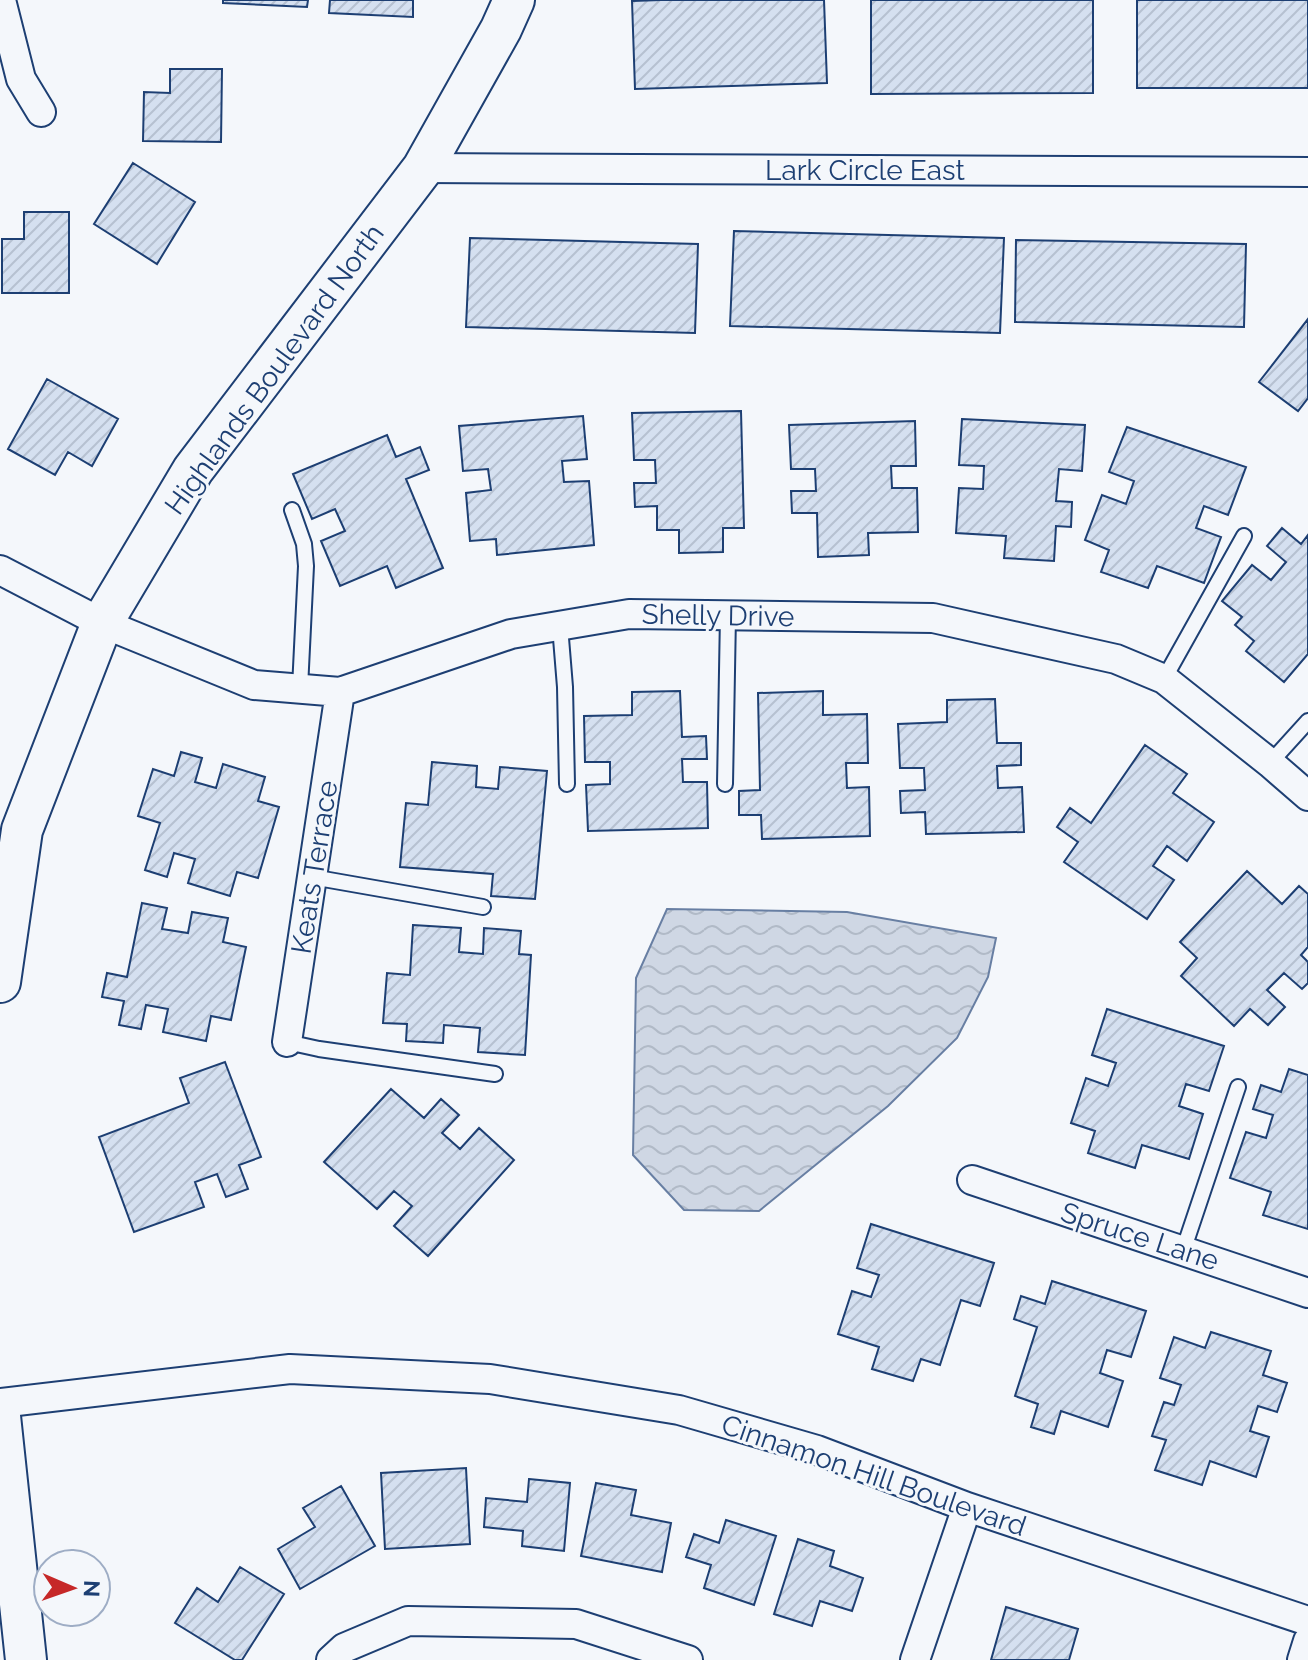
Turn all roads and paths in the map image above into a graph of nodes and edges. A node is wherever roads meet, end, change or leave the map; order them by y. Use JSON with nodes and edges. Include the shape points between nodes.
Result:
{"nodes":[{"id":1,"x":1,"y":0,"type":"edge"},
{"id":2,"x":514,"y":0,"type":"edge"},
{"id":3,"x":41,"y":112,"type":"dead end"},
{"id":4,"x":423,"y":168,"type":"junction"},
{"id":5,"x":1308,"y":172,"type":"edge"},
{"id":6,"x":292,"y":510,"type":"dead end"},
{"id":7,"x":1244,"y":536,"type":"dead end"},
{"id":8,"x":0,"y":570,"type":"edge"},
{"id":9,"x":728,"y":615,"type":"junction"},
{"id":10,"x":102,"y":623,"type":"junction"},
{"id":11,"x":560,"y":626,"type":"junction"},
{"id":12,"x":1164,"y":679,"type":"junction"},
{"id":13,"x":300,"y":688,"type":"junction"},
{"id":14,"x":340,"y":692,"type":"junction"},
{"id":15,"x":1308,"y":721,"type":"edge"},
{"id":16,"x":1270,"y":763,"type":"junction"},
{"id":17,"x":567,"y":784,"type":"dead end"},
{"id":18,"x":725,"y":784,"type":"dead end"},
{"id":19,"x":1308,"y":796,"type":"edge"},
{"id":20,"x":312,"y":877,"type":"junction"},
{"id":21,"x":483,"y":907,"type":"dead end"},
{"id":22,"x":0,"y":982,"type":"edge"},
{"id":23,"x":287,"y":1042,"type":"joint"},
{"id":24,"x":495,"y":1074,"type":"dead end"},
{"id":25,"x":1238,"y":1087,"type":"dead end"},
{"id":26,"x":972,"y":1180,"type":"dead end"},
{"id":27,"x":1183,"y":1251,"type":"junction"},
{"id":28,"x":1308,"y":1293,"type":"edge"},
{"id":29,"x":0,"y":1403,"type":"edge"},
{"id":30,"x":0,"y":1416,"type":"edge"},
{"id":31,"x":967,"y":1507,"type":"junction"},
{"id":32,"x":1308,"y":1621,"type":"edge"},
{"id":33,"x":16,"y":1636,"type":"edge"},
{"id":34,"x":1308,"y":1641,"type":"edge"},
{"id":35,"x":331,"y":1660,"type":"edge"},
{"id":36,"x":688,"y":1660,"type":"edge"},
{"id":37,"x":915,"y":1660,"type":"edge"},
{"id":38,"x":1302,"y":1660,"type":"edge"}],
"edges":[{"from":1,"to":3,"type":"street","via":[[21,79]]},
{"from":2,"to":4,"type":"street","name":"Highlands Boulevard North"},
{"from":4,"to":5,"type":"street","name":"Lark Circle East"},
{"from":4,"to":10,"type":"street","name":"Highlands Boulevard North","via":[[193,470]]},
{"from":6,"to":13,"type":"lane","via":[[306,566]]},
{"from":7,"to":12,"type":"lane"},
{"from":8,"to":10,"type":"street","name":"Shelly Drive"},
{"from":9,"to":11,"type":"street","name":"Shelly Drive","via":[[629,614]]},
{"from":9,"to":12,"type":"street","name":"Shelly Drive","via":[[933,618],[1116,659]]},
{"from":9,"to":18,"type":"lane"},
{"from":10,"to":13,"type":"street","name":"Shelly Drive","via":[[254,685]]},
{"from":10,"to":22,"type":"street","name":"Highlands Boulevard North","via":[[22,830]]},
{"from":11,"to":14,"type":"street","name":"Shelly Drive","via":[[511,634]]},
{"from":11,"to":17,"type":"lane"},
{"from":12,"to":16,"type":"street","name":"Shelly Drive"},
{"from":13,"to":14,"type":"street","name":"Shelly Drive"},
{"from":14,"to":20,"type":"street","name":"Keats Terrace"},
{"from":15,"to":16,"type":"lane"},
{"from":16,"to":19,"type":"street","name":"Shelly Drive"},
{"from":20,"to":21,"type":"lane"},
{"from":20,"to":23,"type":"street","name":"Keats Terrace"},
{"from":23,"to":24,"type":"lane"},
{"from":25,"to":27,"type":"lane"},
{"from":26,"to":27,"type":"street","name":"Spruce Lane"},
{"from":27,"to":28,"type":"street","name":"Spruce Lane"},
{"from":29,"to":31,"type":"street","name":"Cinnamon Hill Boulevard","via":[[290,1369],[490,1379],[679,1410],[817,1450]]},
{"from":30,"to":33,"type":"street"},
{"from":31,"to":32,"type":"street","name":"Cinnamon Hill Boulevard"},
{"from":31,"to":37,"type":"street"},
{"from":34,"to":38,"type":"street"},
{"from":35,"to":36,"type":"street","via":[[344,1648],[408,1621],[576,1624]]}]}
